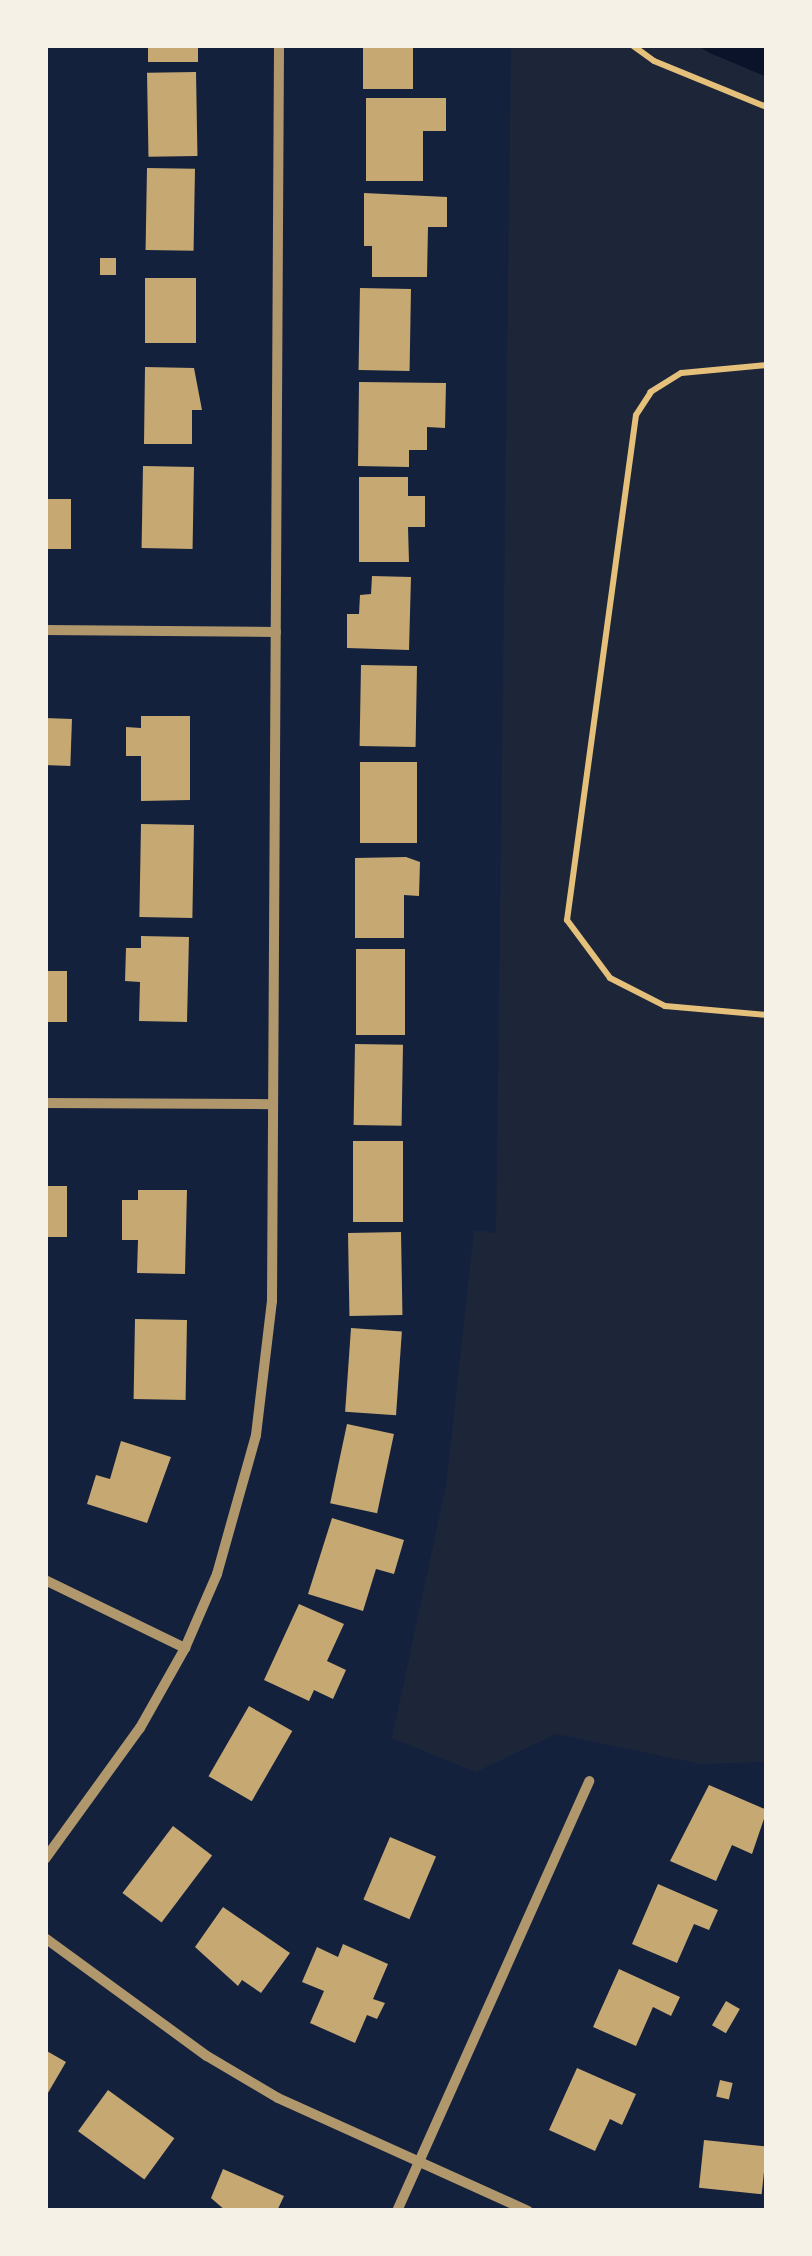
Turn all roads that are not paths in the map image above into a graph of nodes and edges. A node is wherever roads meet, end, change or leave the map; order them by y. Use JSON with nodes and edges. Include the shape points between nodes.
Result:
{"nodes":[{"id":1,"x":279,"y":45,"type":"edge"},
{"id":2,"x":45,"y":630,"type":"edge"},
{"id":3,"x":276,"y":632,"type":"junction"},
{"id":4,"x":45,"y":1102,"type":"edge"},
{"id":5,"x":273,"y":1104,"type":"junction"},
{"id":6,"x":45,"y":1580,"type":"edge"},
{"id":7,"x":186,"y":1648,"type":"junction"},
{"id":8,"x":589,"y":1781,"type":"dead end"},
{"id":9,"x":45,"y":1859,"type":"edge"},
{"id":10,"x":45,"y":1938,"type":"edge"},
{"id":11,"x":418,"y":2162,"type":"junction"},
{"id":12,"x":397,"y":2211,"type":"edge"},
{"id":13,"x":528,"y":2211,"type":"edge"}],
"edges":[{"from":1,"to":3,"type":"street"},
{"from":2,"to":3,"type":"street"},
{"from":3,"to":5,"type":"street"},
{"from":4,"to":5,"type":"street"},
{"from":5,"to":7,"type":"street","via":[[272,1301],[256,1435],[218,1574]]},
{"from":6,"to":7,"type":"street"},
{"from":7,"to":9,"type":"street","via":[[140,1728]]},
{"from":8,"to":11,"type":"street"},
{"from":10,"to":11,"type":"street","via":[[207,2056],[278,2098]]},
{"from":11,"to":12,"type":"street"},
{"from":11,"to":13,"type":"street"}]}
